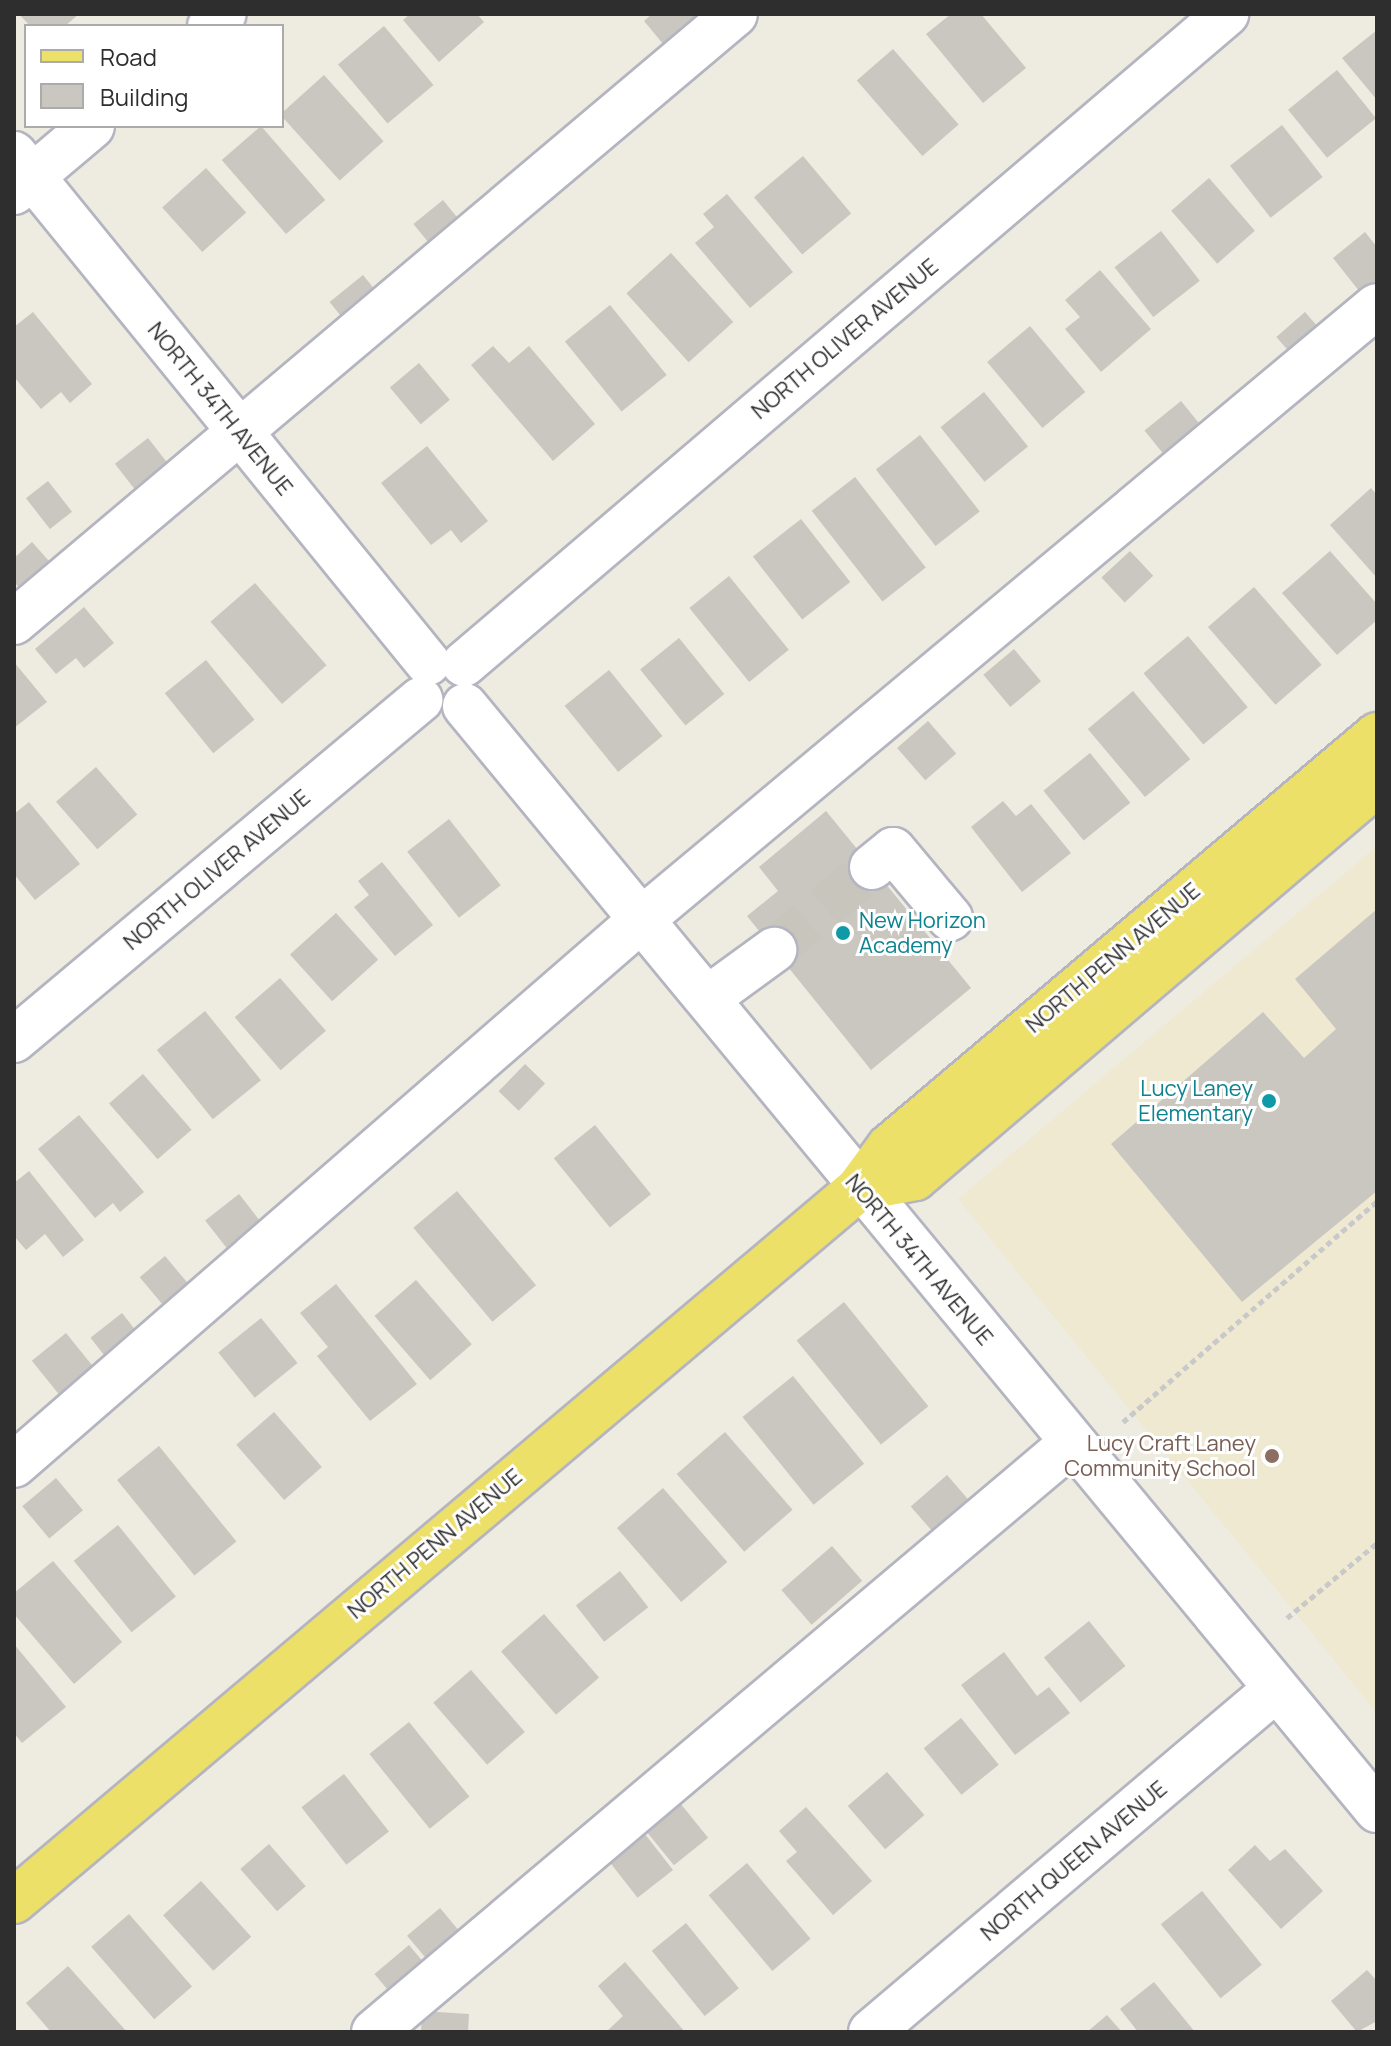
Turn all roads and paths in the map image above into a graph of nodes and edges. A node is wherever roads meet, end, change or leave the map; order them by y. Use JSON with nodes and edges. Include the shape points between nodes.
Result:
{"nodes":[{"id":1,"x":735,"y":14,"type":"edge"},
{"id":2,"x":1226,"y":14,"type":"edge"},
{"id":3,"x":89,"y":128,"type":"edge"},
{"id":4,"x":20,"y":174,"type":"edge"},
{"id":5,"x":1377,"y":306,"type":"edge"},
{"id":6,"x":235,"y":430,"type":"junction"},
{"id":7,"x":14,"y":622,"type":"edge"},
{"id":8,"x":444,"y":683,"type":"junction"},
{"id":9,"x":1377,"y":735,"type":"edge"},
{"id":10,"x":1377,"y":784,"type":"edge"},
{"id":11,"x":872,"y":867,"type":"tunnel mouth"},
{"id":12,"x":950,"y":918,"type":"dead end"},
{"id":13,"x":641,"y":920,"type":"junction"},
{"id":14,"x":774,"y":950,"type":"tunnel mouth"},
{"id":15,"x":708,"y":998,"type":"junction"},
{"id":16,"x":14,"y":1040,"type":"edge"},
{"id":17,"x":858,"y":1189,"type":"junction"},
{"id":18,"x":1377,"y":1201,"type":"edge"},
{"id":19,"x":1123,"y":1422,"type":"dead end"},
{"id":20,"x":1072,"y":1443,"type":"junction"},
{"id":21,"x":14,"y":1465,"type":"edge"},
{"id":22,"x":1377,"y":1543,"type":"edge"},
{"id":23,"x":1287,"y":1618,"type":"dead end"},
{"id":24,"x":1276,"y":1689,"type":"junction"},
{"id":25,"x":1377,"y":1810,"type":"edge"},
{"id":26,"x":14,"y":1901,"type":"edge"},
{"id":27,"x":374,"y":2032,"type":"edge"},
{"id":28,"x":871,"y":2032,"type":"edge"}],
"edges":[{"from":1,"to":6,"type":"street"},
{"from":2,"to":8,"type":"street","name":"NORTH OLIVER AVENUE"},
{"from":3,"to":4,"type":"street"},
{"from":4,"to":6,"type":"street","name":"NORTH 34TH AVENUE"},
{"from":5,"to":13,"type":"street"},
{"from":6,"to":7,"type":"street"},
{"from":6,"to":8,"type":"street","name":"NORTH 34TH AVENUE"},
{"from":8,"to":13,"type":"street","name":"NORTH 34TH AVENUE"},
{"from":8,"to":16,"type":"street","name":"NORTH OLIVER AVENUE"},
{"from":9,"to":17,"type":"main road","name":"NORTH PENN AVENUE","via":[[889,1147]]},
{"from":10,"to":17,"type":"main road","name":"NORTH PENN AVENUE","via":[[915,1178]]},
{"from":11,"to":12,"type":"street","via":[[893,850]]},
{"from":13,"to":15,"type":"street","name":"NORTH 34TH AVENUE"},
{"from":13,"to":21,"type":"street"},
{"from":14,"to":15,"type":"street"},
{"from":15,"to":17,"type":"street","name":"NORTH 34TH AVENUE"},
{"from":17,"to":20,"type":"street","name":"NORTH 34TH AVENUE"},
{"from":17,"to":26,"type":"main road","name":"NORTH PENN AVENUE"},
{"from":18,"to":19,"type":"path"},
{"from":20,"to":24,"type":"street","name":"NORTH 34TH AVENUE"},
{"from":20,"to":27,"type":"street"},
{"from":22,"to":23,"type":"path"},
{"from":24,"to":25,"type":"street","name":"NORTH 34TH AVENUE"},
{"from":24,"to":28,"type":"street","name":"NORTH QUEEN AVENUE"}]}
